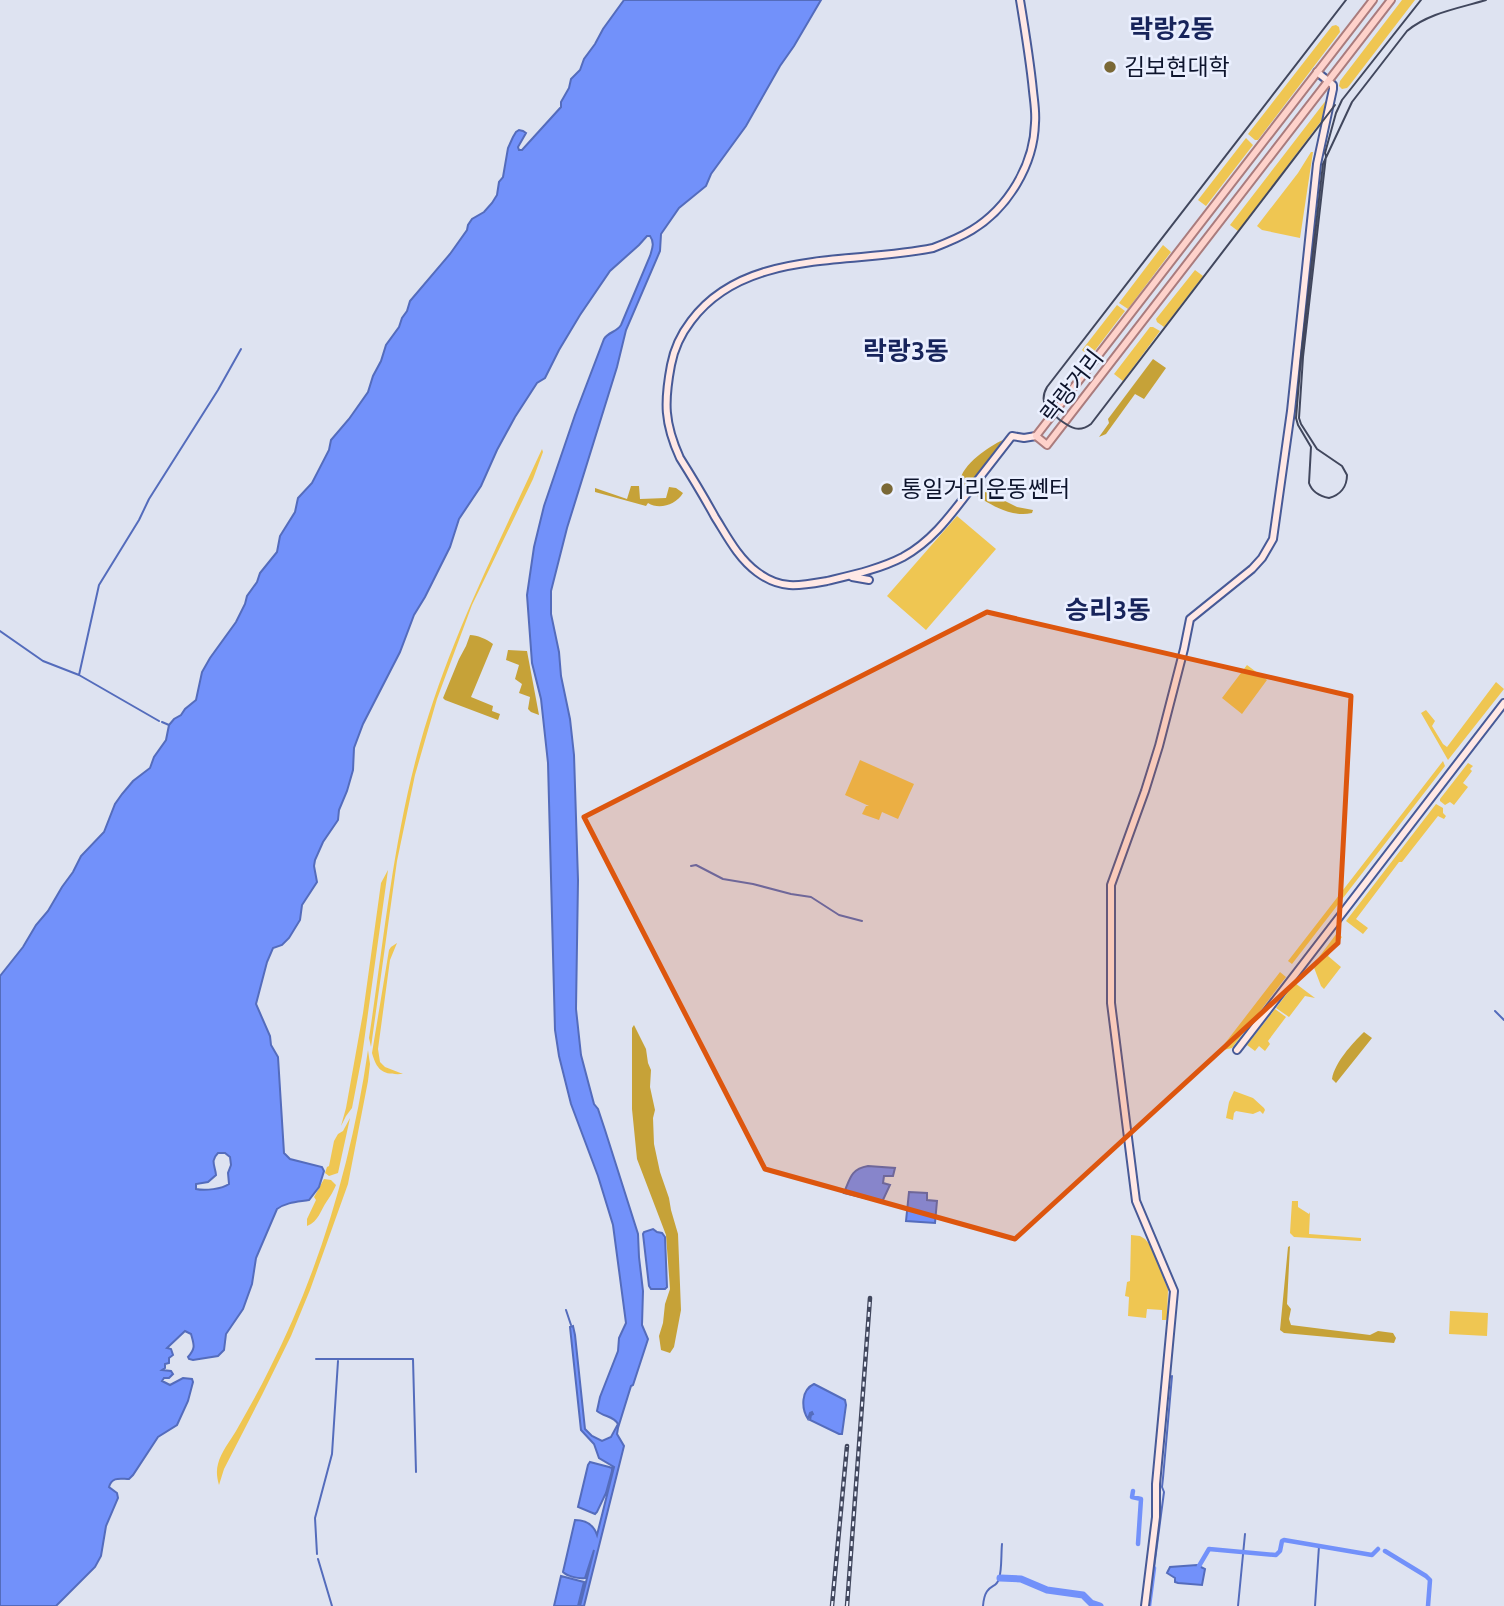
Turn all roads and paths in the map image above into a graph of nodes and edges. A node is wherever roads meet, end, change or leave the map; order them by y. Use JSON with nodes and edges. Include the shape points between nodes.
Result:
{"nodes":[{"id":1,"x":1020,"y":0,"type":"edge"},
{"id":2,"x":1373,"y":0,"type":"edge"},
{"id":3,"x":1391,"y":0,"type":"edge"},
{"id":4,"x":1317,"y":72,"type":"junction"},
{"id":5,"x":1328,"y":81,"type":"junction"},
{"id":6,"x":1036,"y":436,"type":"junction"},
{"id":7,"x":843,"y":578,"type":"junction"},
{"id":8,"x":869,"y":580,"type":"dead end"},
{"id":9,"x":1504,"y":704,"type":"edge"},
{"id":10,"x":1237,"y":1050,"type":"dead end"},
{"id":11,"x":1145,"y":1606,"type":"edge"}],
"edges":[{"from":1,"to":7,"type":"main road","via":[[1036,121],[1034,142],[1017,182],[991,216],[933,248],[789,266],[734,283],[698,312],[672,356],[666,414],[673,444],[730,542],[751,567],[780,584],[802,586]]},
{"from":2,"to":4,"type":"main road","name":"락랑거리"},
{"from":3,"to":5,"type":"main road","name":"락랑거리"},
{"from":4,"to":5,"type":"main road"},
{"from":4,"to":6,"type":"main road","name":"락랑거리"},
{"from":5,"to":6,"type":"main road","name":"락랑거리","via":[[1048,445]]},
{"from":5,"to":11,"type":"main road","via":[[1334,89],[1317,164],[1273,539],[1252,569],[1190,619],[1159,746],[1111,885],[1111,1003],[1136,1201],[1174,1291]]},
{"from":6,"to":7,"type":"main road","via":[[1012,436],[924,543],[895,561]]},
{"from":7,"to":8,"type":"main road"},
{"from":9,"to":10,"type":"main road"}]}
